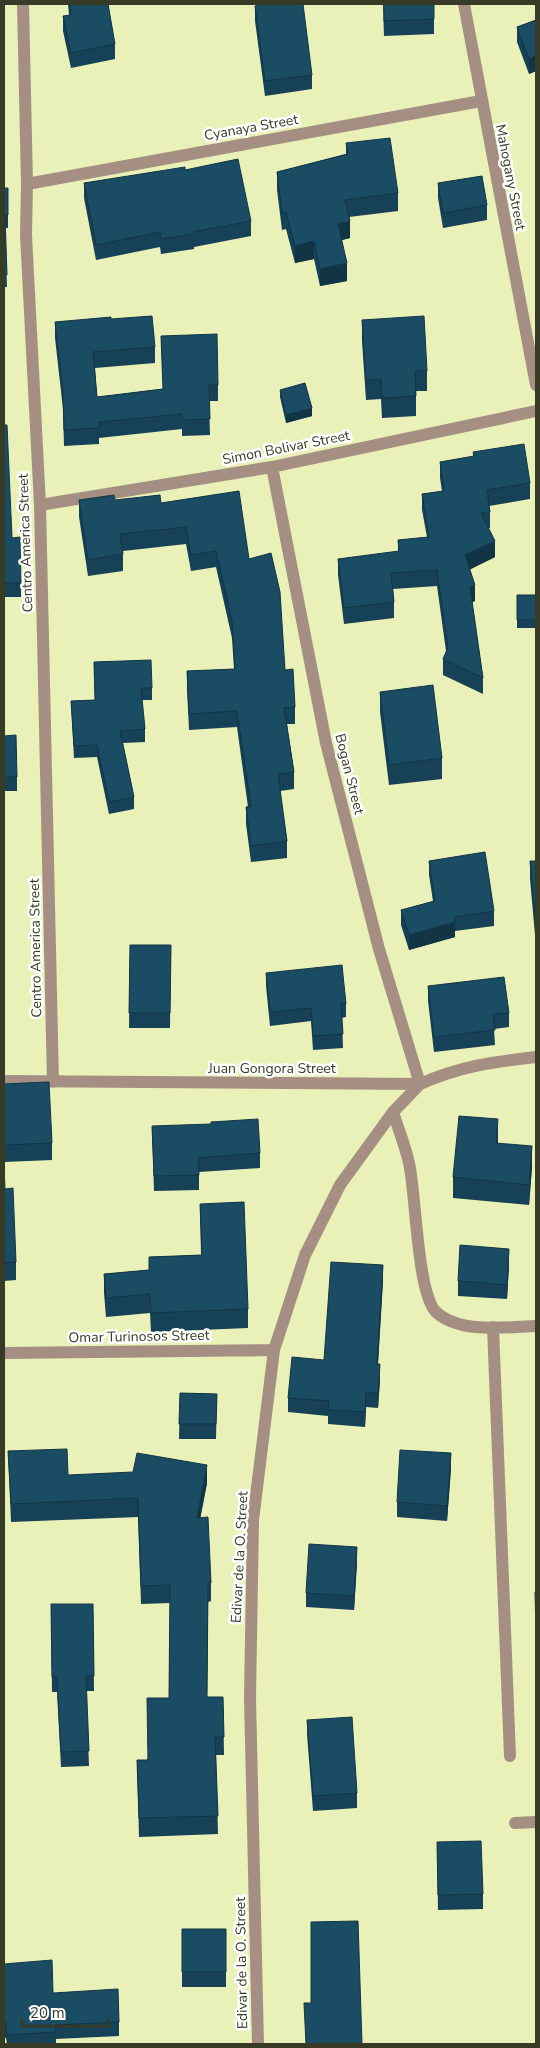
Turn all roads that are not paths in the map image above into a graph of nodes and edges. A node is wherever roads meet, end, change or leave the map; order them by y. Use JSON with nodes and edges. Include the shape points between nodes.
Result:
{"nodes":[{"id":1,"x":23,"y":4,"type":"edge"},
{"id":2,"x":464,"y":4,"type":"edge"},
{"id":3,"x":481,"y":100,"type":"junction"},
{"id":4,"x":27,"y":184,"type":"junction"},
{"id":5,"x":536,"y":385,"type":"edge"},
{"id":6,"x":536,"y":411,"type":"edge"},
{"id":7,"x":272,"y":467,"type":"junction"},
{"id":8,"x":40,"y":505,"type":"junction"},
{"id":9,"x":536,"y":1057,"type":"edge"},
{"id":10,"x":4,"y":1081,"type":"edge"},
{"id":11,"x":53,"y":1082,"type":"junction"},
{"id":12,"x":420,"y":1084,"type":"junction"},
{"id":13,"x":393,"y":1112,"type":"junction"},
{"id":14,"x":536,"y":1326,"type":"edge"},
{"id":15,"x":493,"y":1327,"type":"junction"},
{"id":16,"x":274,"y":1350,"type":"junction"},
{"id":17,"x":4,"y":1353,"type":"edge"},
{"id":18,"x":510,"y":1756,"type":"dead end"},
{"id":19,"x":536,"y":1822,"type":"edge"},
{"id":20,"x":515,"y":1823,"type":"dead end"},
{"id":21,"x":258,"y":2044,"type":"edge"}],
"edges":[{"from":1,"to":4,"type":"street","name":"Centro America Street"},
{"from":2,"to":3,"type":"street","name":"Mahogany Street"},
{"from":3,"to":4,"type":"street","name":"Cyanaya Street"},
{"from":3,"to":5,"type":"street","name":"Mahogany Street"},
{"from":4,"to":8,"type":"street","name":"Centro America Street","via":[[26,235]]},
{"from":6,"to":7,"type":"street","name":"Simon Bolivar Street"},
{"from":7,"to":8,"type":"street","name":"Simon Bolivar Street"},
{"from":7,"to":12,"type":"street","name":"Bogan Street","via":[[326,743],[379,949]]},
{"from":8,"to":11,"type":"street","name":"Centro America Street"},
{"from":9,"to":12,"type":"street","name":"Juan Gongora Street","via":[[486,1062]]},
{"from":10,"to":11,"type":"street","name":"Juan Gongora Street"},
{"from":11,"to":12,"type":"street","name":"Juan Gongora Street"},
{"from":12,"to":13,"type":"street","name":"Edivar de la O. Street"},
{"from":13,"to":15,"type":"street","via":[[409,1162],[428,1294],[436,1311],[460,1324]]},
{"from":13,"to":16,"type":"street","name":"Edivar de la O. Street","via":[[340,1186],[305,1255]]},
{"from":14,"to":15,"type":"street"},
{"from":15,"to":18,"type":"street"},
{"from":16,"to":17,"type":"street","name":"Omar Turinosos Street"},
{"from":16,"to":21,"type":"street","name":"Edivar de la O. Street","via":[[253,1549],[250,1698]]},
{"from":19,"to":20,"type":"street"}]}
